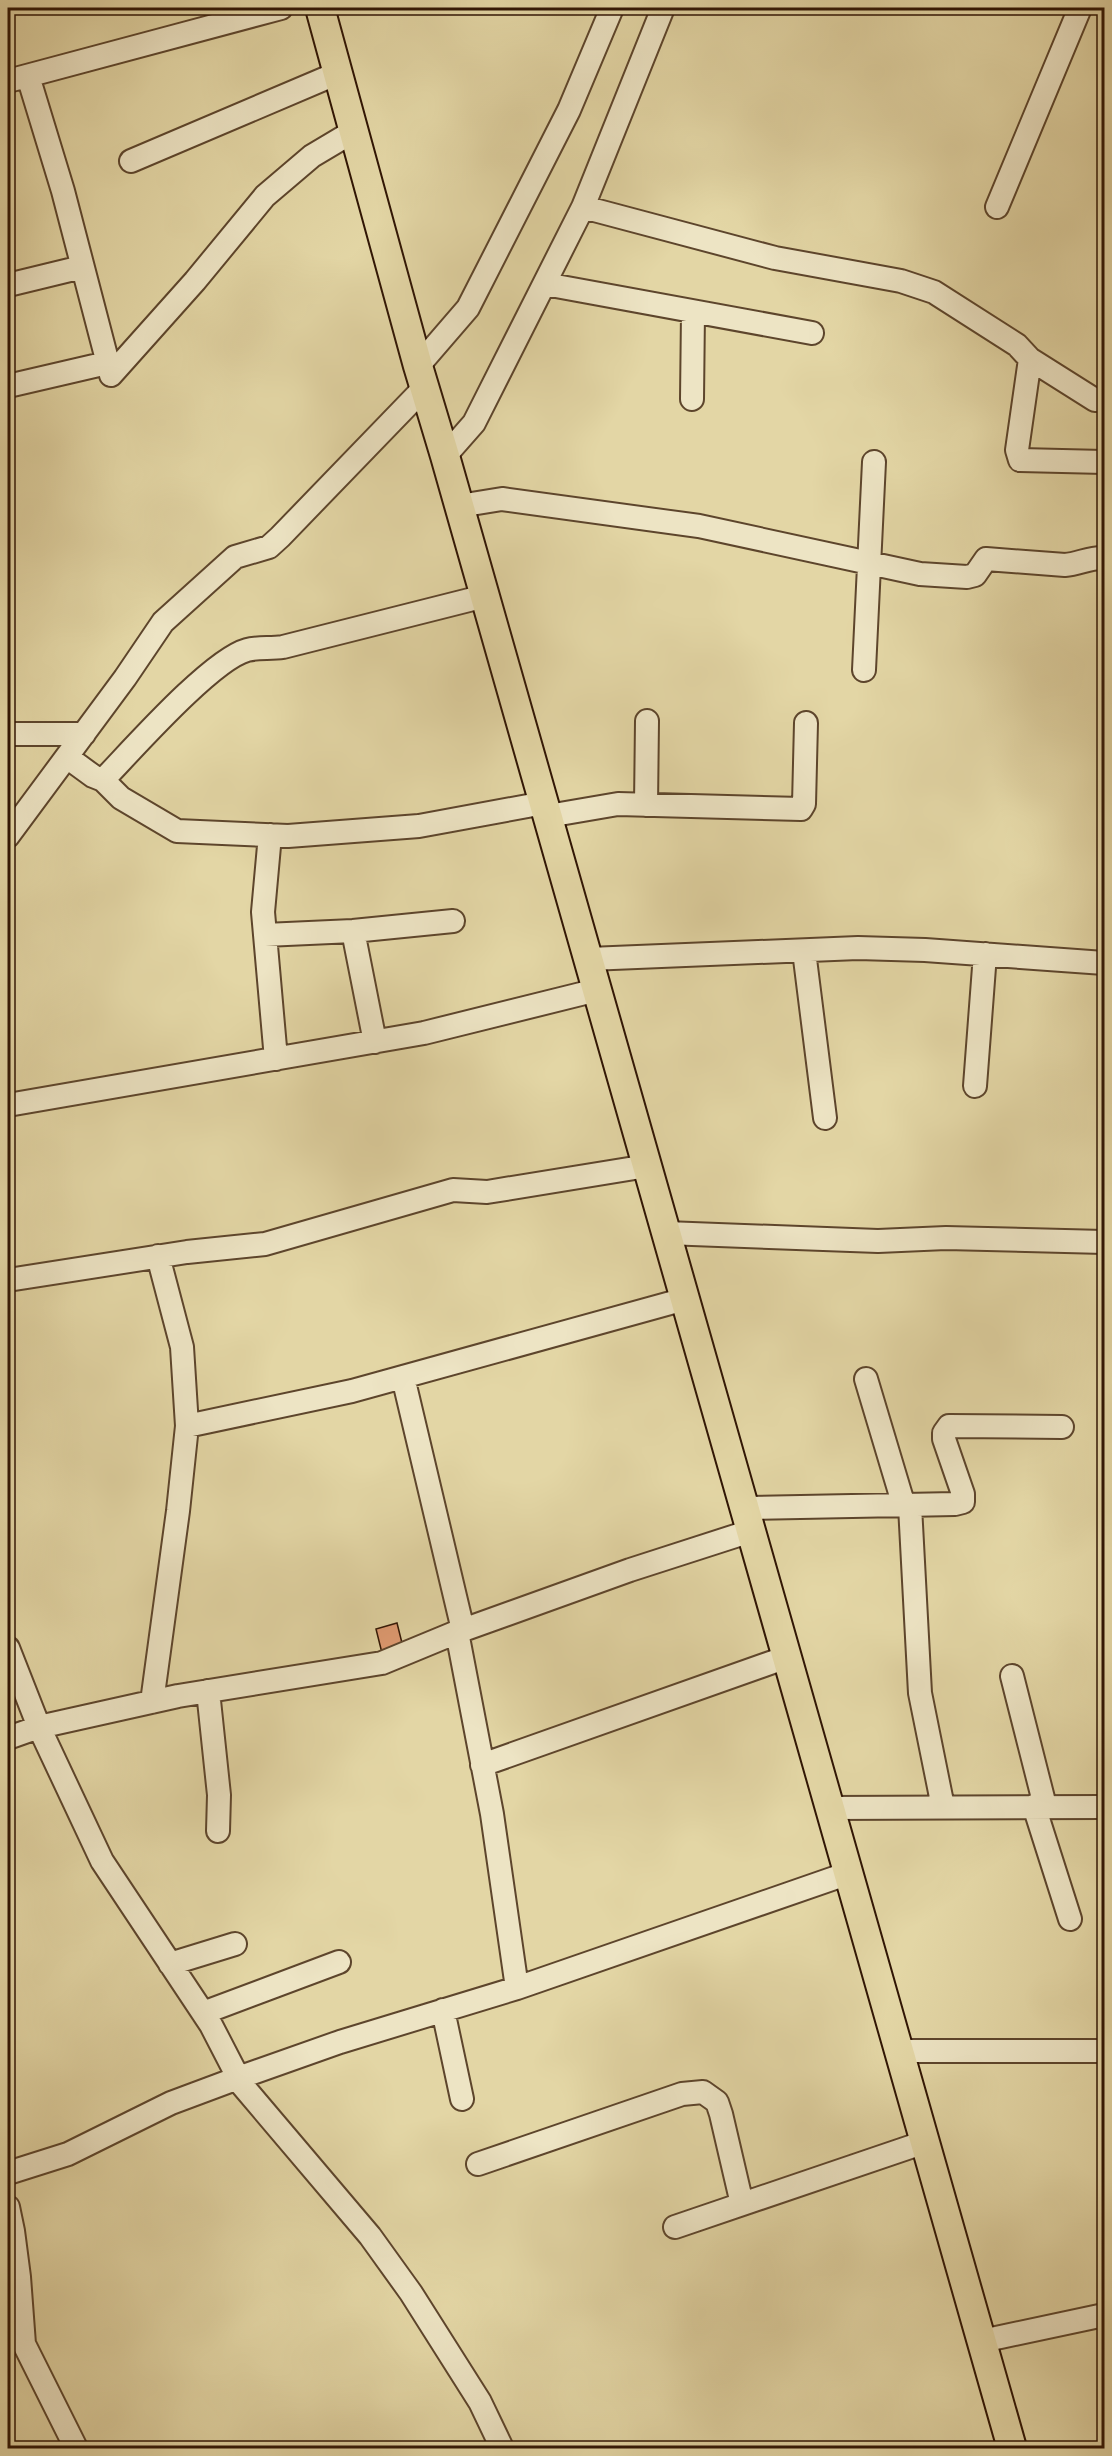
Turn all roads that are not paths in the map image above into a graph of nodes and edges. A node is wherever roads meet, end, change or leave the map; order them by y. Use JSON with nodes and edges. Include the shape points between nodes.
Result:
{"nodes":[{"id":1,"x":281,"y":8,"type":"edge"},
{"id":2,"x":320,"y":8,"type":"edge"},
{"id":3,"x":612,"y":8,"type":"edge"},
{"id":4,"x":663,"y":8,"type":"edge"},
{"id":5,"x":1080,"y":8,"type":"edge"},
{"id":6,"x":338,"y":73,"type":"junction"},
{"id":7,"x":18,"y":78,"type":"edge"},
{"id":8,"x":354,"y":131,"type":"junction"},
{"id":9,"x":131,"y":161,"type":"dead end"},
{"id":10,"x":583,"y":207,"type":"junction"},
{"id":11,"x":997,"y":207,"type":"dead end"},
{"id":12,"x":82,"y":267,"type":"junction"},
{"id":13,"x":545,"y":284,"type":"junction"},
{"id":14,"x":8,"y":285,"type":"edge"},
{"id":15,"x":693,"y":312,"type":"junction"},
{"id":16,"x":812,"y":333,"type":"dead end"},
{"id":17,"x":1030,"y":359,"type":"junction"},
{"id":18,"x":107,"y":363,"type":"junction"},
{"id":19,"x":421,"y":377,"type":"junction"},
{"id":20,"x":8,"y":387,"type":"edge"},
{"id":21,"x":692,"y":399,"type":"dead end"},
{"id":22,"x":1095,"y":400,"type":"dead end"},
{"id":23,"x":445,"y":456,"type":"junction"},
{"id":24,"x":874,"y":462,"type":"dead end"},
{"id":25,"x":1104,"y":462,"type":"edge"},
{"id":26,"x":459,"y":506,"type":"junction"},
{"id":27,"x":1104,"y":558,"type":"edge"},
{"id":28,"x":868,"y":563,"type":"junction"},
{"id":29,"x":485,"y":596,"type":"junction"},
{"id":30,"x":864,"y":670,"type":"dead end"},
{"id":31,"x":647,"y":721,"type":"dead end"},
{"id":32,"x":806,"y":723,"type":"dead end"},
{"id":33,"x":8,"y":734,"type":"edge"},
{"id":34,"x":84,"y":734,"type":"junction"},
{"id":35,"x":69,"y":759,"type":"junction"},
{"id":36,"x":98,"y":778,"type":"junction"},
{"id":37,"x":646,"y":805,"type":"junction"},
{"id":38,"x":546,"y":809,"type":"junction"},
{"id":39,"x":270,"y":835,"type":"junction"},
{"id":40,"x":8,"y":836,"type":"edge"},
{"id":41,"x":453,"y":921,"type":"dead end"},
{"id":42,"x":353,"y":932,"type":"junction"},
{"id":43,"x":266,"y":935,"type":"junction"},
{"id":44,"x":804,"y":951,"type":"junction"},
{"id":45,"x":985,"y":954,"type":"junction"},
{"id":46,"x":589,"y":959,"type":"junction"},
{"id":47,"x":1104,"y":963,"type":"edge"},
{"id":48,"x":597,"y":990,"type":"junction"},
{"id":49,"x":375,"y":1042,"type":"junction"},
{"id":50,"x":276,"y":1059,"type":"junction"},
{"id":51,"x":975,"y":1086,"type":"dead end"},
{"id":52,"x":8,"y":1105,"type":"edge"},
{"id":53,"x":825,"y":1118,"type":"dead end"},
{"id":54,"x":647,"y":1166,"type":"junction"},
{"id":55,"x":666,"y":1233,"type":"junction"},
{"id":56,"x":1104,"y":1242,"type":"edge"},
{"id":57,"x":158,"y":1256,"type":"junction"},
{"id":58,"x":8,"y":1280,"type":"edge"},
{"id":59,"x":685,"y":1299,"type":"junction"},
{"id":60,"x":403,"y":1377,"type":"junction"},
{"id":61,"x":866,"y":1379,"type":"dead end"},
{"id":62,"x":187,"y":1426,"type":"junction"},
{"id":63,"x":1062,"y":1427,"type":"dead end"},
{"id":64,"x":907,"y":1506,"type":"junction"},
{"id":65,"x":748,"y":1520,"type":"junction"},
{"id":66,"x":460,"y":1631,"type":"junction"},
{"id":67,"x":8,"y":1648,"type":"edge"},
{"id":68,"x":787,"y":1657,"type":"junction"},
{"id":69,"x":1012,"y":1676,"type":"dead end"},
{"id":70,"x":208,"y":1691,"type":"junction"},
{"id":71,"x":152,"y":1702,"type":"junction"},
{"id":72,"x":39,"y":1727,"type":"junction"},
{"id":73,"x":8,"y":1738,"type":"edge"},
{"id":74,"x":482,"y":1765,"type":"junction"},
{"id":75,"x":1040,"y":1806,"type":"junction"},
{"id":76,"x":944,"y":1807,"type":"junction"},
{"id":77,"x":1104,"y":1807,"type":"edge"},
{"id":78,"x":830,"y":1808,"type":"junction"},
{"id":79,"x":218,"y":1831,"type":"dead end"},
{"id":80,"x":849,"y":1873,"type":"junction"},
{"id":81,"x":1070,"y":1918,"type":"dead end"},
{"id":82,"x":235,"y":1944,"type":"dead end"},
{"id":83,"x":339,"y":1962,"type":"dead end"},
{"id":84,"x":170,"y":1964,"type":"junction"},
{"id":85,"x":517,"y":1988,"type":"junction"},
{"id":86,"x":442,"y":2010,"type":"junction"},
{"id":87,"x":203,"y":2013,"type":"junction"},
{"id":88,"x":899,"y":2051,"type":"junction"},
{"id":89,"x":1104,"y":2051,"type":"edge"},
{"id":90,"x":238,"y":2078,"type":"junction"},
{"id":91,"x":462,"y":2099,"type":"dead end"},
{"id":92,"x":925,"y":2142,"type":"junction"},
{"id":93,"x":478,"y":2164,"type":"dead end"},
{"id":94,"x":8,"y":2173,"type":"edge"},
{"id":95,"x":742,"y":2204,"type":"junction"},
{"id":96,"x":8,"y":2207,"type":"edge"},
{"id":97,"x":675,"y":2227,"type":"dead end"},
{"id":98,"x":1104,"y":2315,"type":"edge"},
{"id":99,"x":982,"y":2341,"type":"junction"},
{"id":100,"x":76,"y":2448,"type":"edge"},
{"id":101,"x":502,"y":2448,"type":"edge"},
{"id":102,"x":1012,"y":2448,"type":"edge"}],
"edges":[{"from":1,"to":7,"type":"street"},
{"from":2,"to":6,"type":"main road"},
{"from":3,"to":19,"type":"street","via":[[569,110],[468,308]]},
{"from":4,"to":10,"type":"street"},
{"from":5,"to":11,"type":"street"},
{"from":6,"to":8,"type":"main road"},
{"from":6,"to":9,"type":"street"},
{"from":7,"to":12,"type":"street"},
{"from":8,"to":18,"type":"street","via":[[312,156],[265,196],[111,375]]},
{"from":8,"to":19,"type":"main road"},
{"from":10,"to":13,"type":"street"},
{"from":10,"to":17,"type":"street","via":[[775,258],[926,289],[1017,345]]},
{"from":12,"to":14,"type":"street"},
{"from":12,"to":18,"type":"street"},
{"from":13,"to":15,"type":"street"},
{"from":13,"to":23,"type":"street","via":[[474,423]]},
{"from":15,"to":16,"type":"street"},
{"from":15,"to":21,"type":"street"},
{"from":17,"to":22,"type":"street"},
{"from":17,"to":25,"type":"street","via":[[1017,450],[1020,460]]},
{"from":18,"to":20,"type":"street"},
{"from":19,"to":23,"type":"main road"},
{"from":19,"to":34,"type":"street","via":[[280,537],[269,547],[235,557],[176,608]]},
{"from":23,"to":26,"type":"main road"},
{"from":24,"to":28,"type":"street"},
{"from":26,"to":28,"type":"street","via":[[502,500],[699,526]]},
{"from":26,"to":29,"type":"main road"},
{"from":27,"to":28,"type":"street","via":[[1075,565],[986,560],[975,575],[967,577],[920,574]]},
{"from":28,"to":30,"type":"street"},
{"from":29,"to":36,"type":"street","via":[[283,647],[248,650],[227,659]]},
{"from":29,"to":38,"type":"main road"},
{"from":31,"to":37,"type":"street"},
{"from":32,"to":37,"type":"street","via":[[801,809]]},
{"from":33,"to":34,"type":"street"},
{"from":34,"to":35,"type":"street"},
{"from":35,"to":36,"type":"street"},
{"from":35,"to":40,"type":"street"},
{"from":36,"to":39,"type":"street","via":[[121,798],[177,831]]},
{"from":37,"to":38,"type":"street"},
{"from":38,"to":39,"type":"street","via":[[419,826]]},
{"from":38,"to":46,"type":"main road"},
{"from":39,"to":43,"type":"street"},
{"from":41,"to":42,"type":"street"},
{"from":42,"to":43,"type":"street"},
{"from":42,"to":49,"type":"street"},
{"from":43,"to":50,"type":"street"},
{"from":44,"to":45,"type":"street","via":[[858,948]]},
{"from":44,"to":46,"type":"street"},
{"from":44,"to":53,"type":"street"},
{"from":45,"to":47,"type":"street"},
{"from":45,"to":51,"type":"street"},
{"from":46,"to":48,"type":"main road"},
{"from":48,"to":49,"type":"street"},
{"from":48,"to":54,"type":"main road"},
{"from":49,"to":50,"type":"street"},
{"from":50,"to":52,"type":"street"},
{"from":54,"to":55,"type":"main road"},
{"from":54,"to":57,"type":"street","via":[[487,1192],[453,1190],[265,1244]]},
{"from":55,"to":56,"type":"street","via":[[878,1241],[946,1238]]},
{"from":55,"to":59,"type":"main road"},
{"from":57,"to":58,"type":"street"},
{"from":57,"to":62,"type":"street","via":[[182,1347]]},
{"from":59,"to":60,"type":"street"},
{"from":59,"to":65,"type":"main road"},
{"from":60,"to":62,"type":"street"},
{"from":60,"to":66,"type":"street"},
{"from":61,"to":64,"type":"street"},
{"from":62,"to":71,"type":"street"},
{"from":63,"to":64,"type":"street","via":[[950,1426],[944,1439],[963,1502]]},
{"from":64,"to":65,"type":"street"},
{"from":64,"to":76,"type":"street","via":[[920,1693]]},
{"from":65,"to":66,"type":"street","via":[[630,1570]]},
{"from":65,"to":68,"type":"main road"},
{"from":66,"to":70,"type":"street","via":[[382,1663]]},
{"from":66,"to":74,"type":"street"},
{"from":67,"to":72,"type":"street"},
{"from":68,"to":74,"type":"street"},
{"from":68,"to":78,"type":"main road"},
{"from":69,"to":75,"type":"street"},
{"from":70,"to":71,"type":"street"},
{"from":70,"to":79,"type":"street","via":[[219,1795]]},
{"from":71,"to":72,"type":"street"},
{"from":72,"to":73,"type":"street"},
{"from":72,"to":84,"type":"street","via":[[102,1861]]},
{"from":74,"to":85,"type":"street"},
{"from":75,"to":76,"type":"street"},
{"from":75,"to":77,"type":"street"},
{"from":75,"to":81,"type":"street"},
{"from":76,"to":78,"type":"street"},
{"from":78,"to":80,"type":"main road"},
{"from":80,"to":85,"type":"street"},
{"from":80,"to":88,"type":"main road"},
{"from":82,"to":84,"type":"street"},
{"from":83,"to":87,"type":"street"},
{"from":84,"to":87,"type":"street"},
{"from":85,"to":86,"type":"street"},
{"from":86,"to":90,"type":"street"},
{"from":86,"to":91,"type":"street"},
{"from":87,"to":90,"type":"street"},
{"from":88,"to":89,"type":"street"},
{"from":88,"to":92,"type":"main road"},
{"from":90,"to":94,"type":"street","via":[[171,2103],[68,2154]]},
{"from":90,"to":101,"type":"street","via":[[370,2236],[411,2293],[480,2402]]},
{"from":92,"to":95,"type":"street"},
{"from":92,"to":99,"type":"main road"},
{"from":93,"to":95,"type":"street","via":[[682,2094],[703,2092],[717,2102]]},
{"from":95,"to":97,"type":"street"},
{"from":96,"to":100,"type":"street","via":[[24,2344]]},
{"from":98,"to":99,"type":"street"},
{"from":99,"to":102,"type":"main road"}]}
